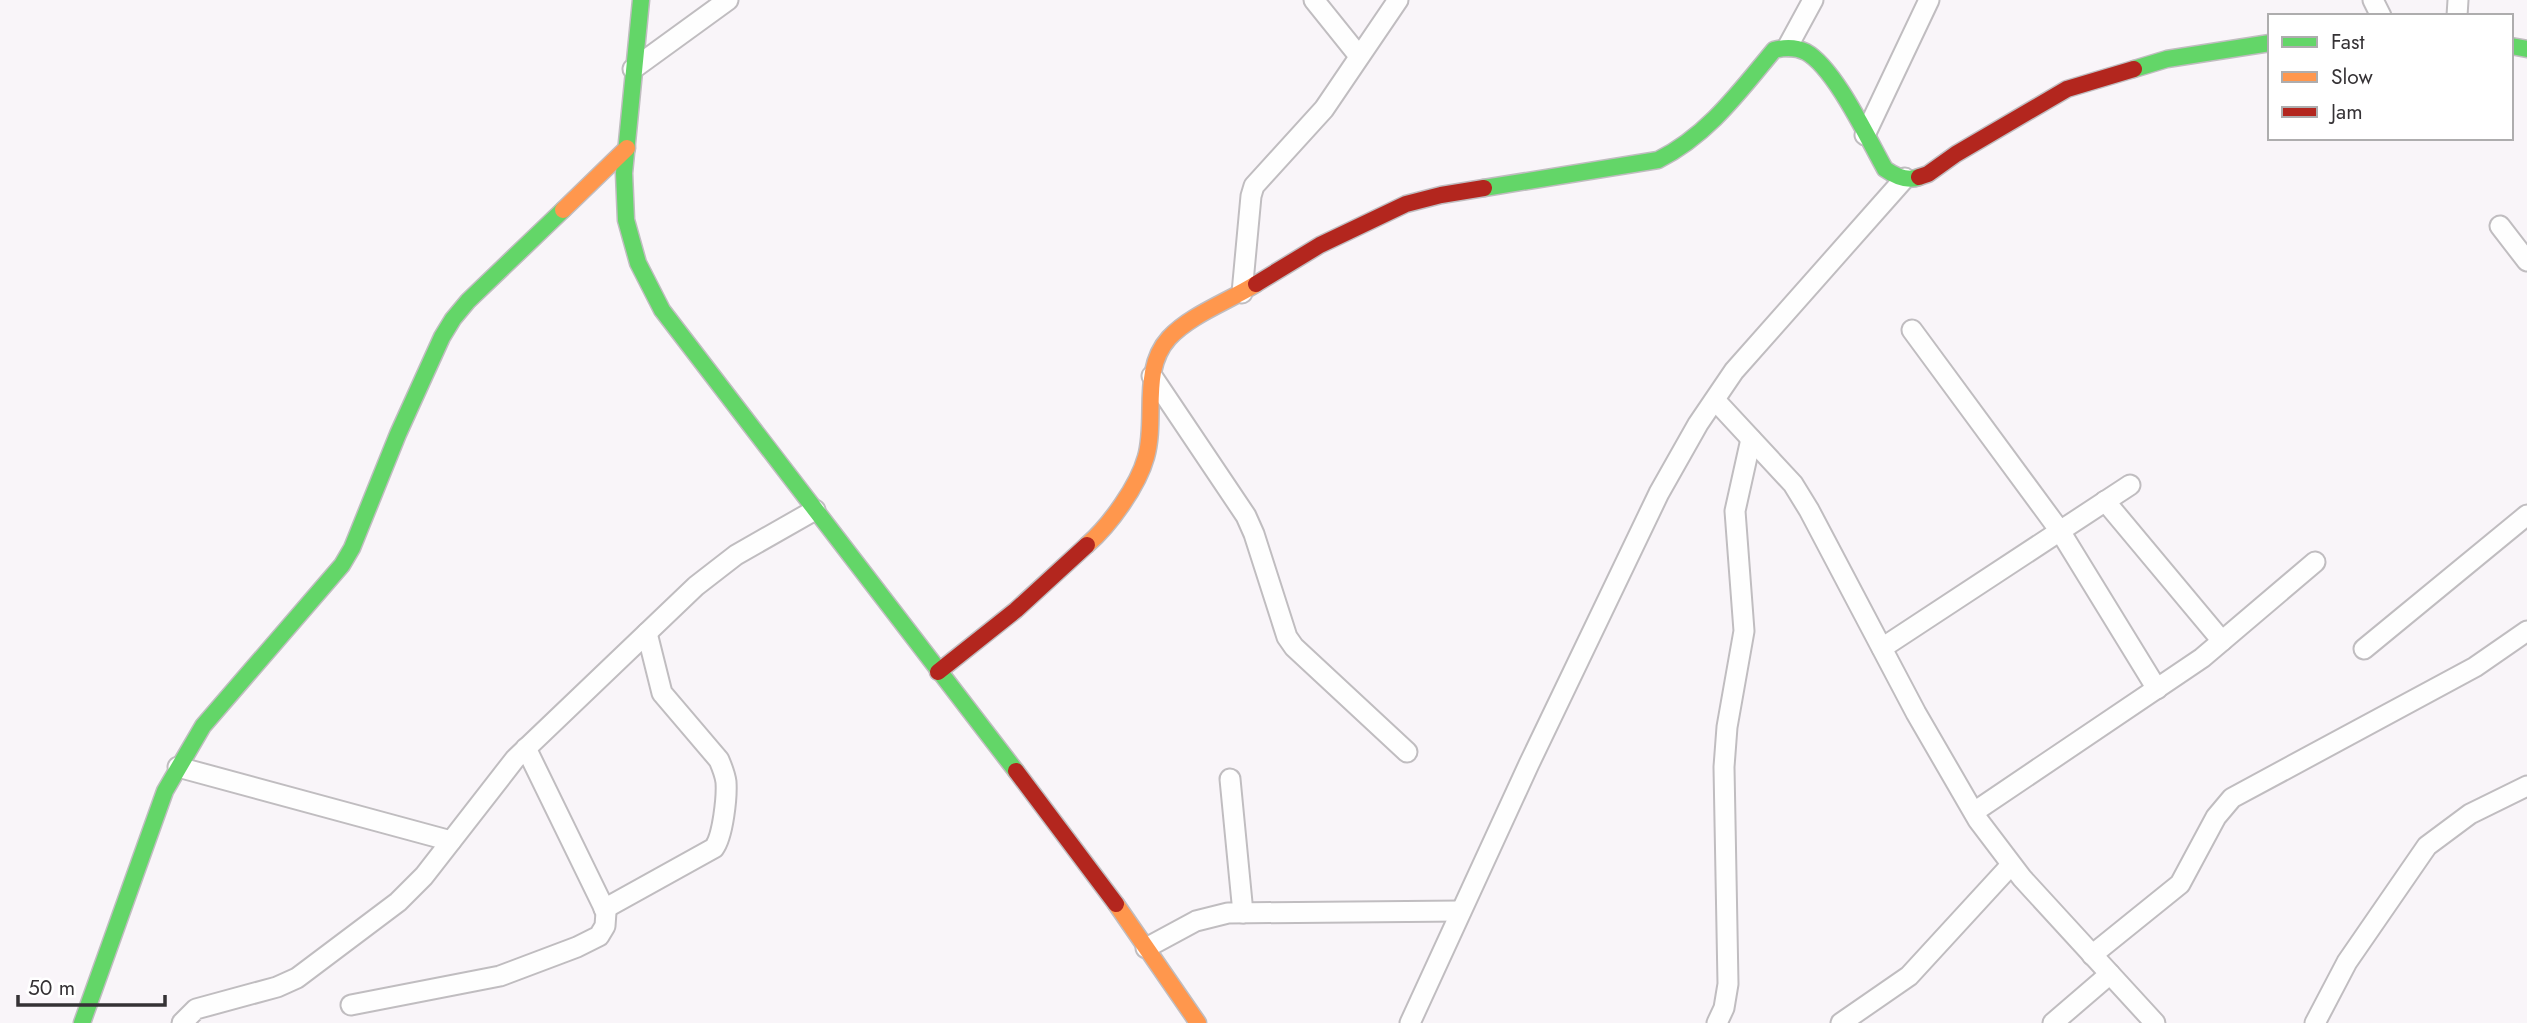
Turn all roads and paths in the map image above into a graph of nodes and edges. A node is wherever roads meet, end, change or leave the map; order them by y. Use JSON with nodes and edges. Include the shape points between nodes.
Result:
{"nodes":[{"id":1,"x":640,"y":0,"type":"edge"},
{"id":2,"x":728,"y":0,"type":"edge"},
{"id":3,"x":1314,"y":0,"type":"edge"},
{"id":4,"x":1398,"y":0,"type":"edge"},
{"id":5,"x":1813,"y":0,"type":"edge"},
{"id":6,"x":1929,"y":0,"type":"edge"},
{"id":7,"x":2268,"y":43,"type":"edge"},
{"id":8,"x":1788,"y":46,"type":"junction"},
{"id":9,"x":1359,"y":56,"type":"junction"},
{"id":10,"x":633,"y":69,"type":"junction"},
{"id":11,"x":1865,"y":135,"type":"junction"},
{"id":12,"x":626,"y":148,"type":"junction"},
{"id":13,"x":1905,"y":178,"type":"junction"},
{"id":14,"x":2500,"y":226,"type":"dead end"},
{"id":15,"x":2527,"y":261,"type":"edge"},
{"id":16,"x":1242,"y":293,"type":"junction"},
{"id":17,"x":1912,"y":330,"type":"dead end"},
{"id":18,"x":1152,"y":376,"type":"junction"},
{"id":19,"x":1715,"y":400,"type":"junction"},
{"id":20,"x":1751,"y":439,"type":"junction"},
{"id":21,"x":2130,"y":485,"type":"dead end"},
{"id":22,"x":2105,"y":501,"type":"junction"},
{"id":23,"x":815,"y":510,"type":"junction"},
{"id":24,"x":2527,"y":515,"type":"edge"},
{"id":25,"x":2060,"y":531,"type":"junction"},
{"id":26,"x":2315,"y":562,"type":"dead end"},
{"id":27,"x":2527,"y":632,"type":"edge"},
{"id":28,"x":647,"y":633,"type":"junction"},
{"id":29,"x":2222,"y":641,"type":"junction"},
{"id":30,"x":1882,"y":648,"type":"junction"},
{"id":31,"x":2364,"y":649,"type":"dead end"},
{"id":32,"x":938,"y":672,"type":"junction"},
{"id":33,"x":2157,"y":688,"type":"junction"},
{"id":34,"x":526,"y":748,"type":"junction"},
{"id":35,"x":1406,"y":752,"type":"dead end"},
{"id":36,"x":178,"y":767,"type":"junction"},
{"id":37,"x":1230,"y":779,"type":"dead end"},
{"id":38,"x":2527,"y":786,"type":"edge"},
{"id":39,"x":1974,"y":812,"type":"junction"},
{"id":40,"x":451,"y":841,"type":"junction"},
{"id":41,"x":2011,"y":864,"type":"junction"},
{"id":42,"x":604,"y":909,"type":"junction"},
{"id":43,"x":1461,"y":911,"type":"junction"},
{"id":44,"x":1243,"y":913,"type":"junction"},
{"id":45,"x":1146,"y":948,"type":"junction"},
{"id":46,"x":2092,"y":955,"type":"junction"},
{"id":47,"x":2110,"y":974,"type":"junction"},
{"id":48,"x":351,"y":1005,"type":"dead end"},
{"id":49,"x":82,"y":1023,"type":"edge"},
{"id":50,"x":182,"y":1023,"type":"edge"},
{"id":51,"x":1198,"y":1023,"type":"edge"},
{"id":52,"x":1410,"y":1023,"type":"edge"},
{"id":53,"x":1717,"y":1023,"type":"edge"},
{"id":54,"x":1841,"y":1023,"type":"edge"},
{"id":55,"x":2053,"y":1023,"type":"edge"},
{"id":56,"x":2155,"y":1023,"type":"edge"},
{"id":57,"x":2315,"y":1023,"type":"edge"}],
"edges":[{"from":1,"to":10,"type":"street"},
{"from":2,"to":10,"type":"street"},
{"from":3,"to":9,"type":"street"},
{"from":4,"to":9,"type":"street"},
{"from":5,"to":8,"type":"street"},
{"from":6,"to":11,"type":"street"},
{"from":7,"to":13,"type":"street","via":[[2167,59],[2067,89],[1928,174]]},
{"from":8,"to":11,"type":"street","via":[[1808,54],[1825,70]]},
{"from":8,"to":16,"type":"street","via":[[1774,50],[1697,138],[1678,151],[1658,159],[1406,204],[1320,245]]},
{"from":9,"to":16,"type":"street","via":[[1317,118],[1254,186]]},
{"from":10,"to":12,"type":"street"},
{"from":11,"to":13,"type":"street","via":[[1885,169]]},
{"from":12,"to":23,"type":"street","via":[[626,220],[638,263],[662,310]]},
{"from":12,"to":36,"type":"street","via":[[453,319],[342,565],[203,726]]},
{"from":13,"to":19,"type":"street","via":[[1734,371]]},
{"from":14,"to":15,"type":"street"},
{"from":16,"to":18,"type":"street","via":[[1177,331],[1160,351]]},
{"from":17,"to":25,"type":"street"},
{"from":18,"to":32,"type":"street","via":[[1147,455],[1115,512],[1094,539],[1016,610]]},
{"from":18,"to":35,"type":"street","via":[[1247,516],[1287,637]]},
{"from":19,"to":20,"type":"street"},
{"from":19,"to":43,"type":"street","via":[[1659,493]]},
{"from":20,"to":30,"type":"street","via":[[1793,484]]},
{"from":20,"to":53,"type":"street","via":[[1735,511],[1744,631],[1724,767],[1728,984]]},
{"from":21,"to":22,"type":"street"},
{"from":22,"to":25,"type":"street"},
{"from":22,"to":29,"type":"street"},
{"from":23,"to":28,"type":"street","via":[[736,555]]},
{"from":23,"to":32,"type":"street"},
{"from":24,"to":31,"type":"street"},
{"from":25,"to":30,"type":"street"},
{"from":25,"to":33,"type":"street"},
{"from":26,"to":29,"type":"street"},
{"from":27,"to":46,"type":"street","via":[[2475,667],[2232,797],[2180,884]]},
{"from":28,"to":34,"type":"street"},
{"from":28,"to":42,"type":"street","via":[[662,692],[724,772],[721,834],[714,848]]},
{"from":29,"to":33,"type":"street"},
{"from":30,"to":39,"type":"street"},
{"from":32,"to":45,"type":"street","via":[[1106,889]]},
{"from":33,"to":39,"type":"street"},
{"from":34,"to":40,"type":"street"},
{"from":34,"to":42,"type":"street"},
{"from":36,"to":40,"type":"street"},
{"from":36,"to":49,"type":"street","via":[[165,791]]},
{"from":37,"to":44,"type":"street"},
{"from":38,"to":57,"type":"street","via":[[2470,814],[2427,846],[2347,962]]},
{"from":39,"to":41,"type":"street"},
{"from":40,"to":50,"type":"street","via":[[398,902],[297,978],[196,1009]]},
{"from":41,"to":46,"type":"street"},
{"from":41,"to":54,"type":"street","via":[[1909,976]]},
{"from":42,"to":48,"type":"street","via":[[603,932],[577,947],[500,976]]},
{"from":43,"to":44,"type":"street"},
{"from":43,"to":52,"type":"street"},
{"from":44,"to":45,"type":"street","via":[[1196,922]]},
{"from":45,"to":51,"type":"street"},
{"from":46,"to":47,"type":"street"},
{"from":47,"to":55,"type":"street"},
{"from":47,"to":56,"type":"street"}]}
